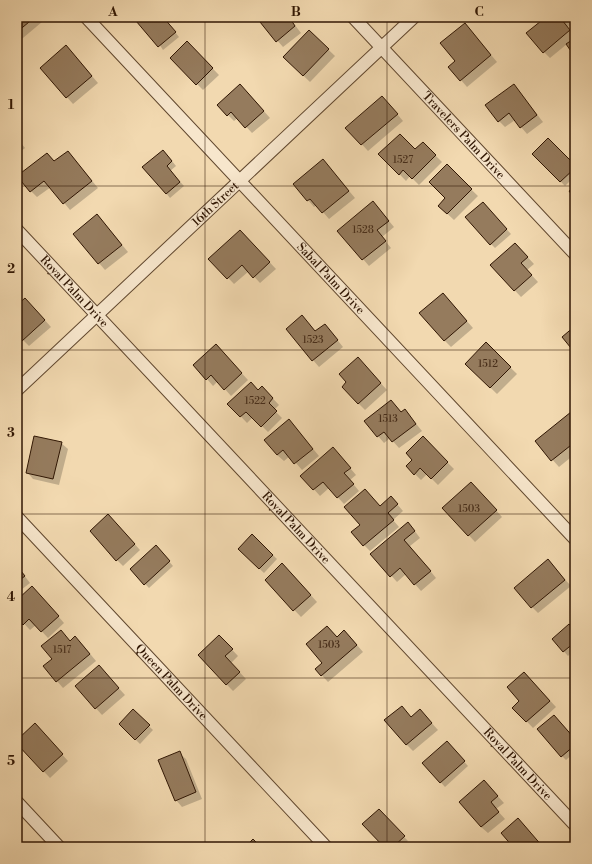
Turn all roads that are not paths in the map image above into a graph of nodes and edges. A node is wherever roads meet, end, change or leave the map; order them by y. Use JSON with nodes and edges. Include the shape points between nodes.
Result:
{"nodes":[{"id":1,"x":86,"y":17,"type":"edge"},
{"id":2,"x":353,"y":17,"type":"edge"},
{"id":3,"x":414,"y":17,"type":"edge"},
{"id":4,"x":382,"y":48,"type":"junction"},
{"id":5,"x":240,"y":182,"type":"junction"},
{"id":6,"x":17,"y":230,"type":"edge"},
{"id":7,"x":575,"y":254,"type":"edge"},
{"id":8,"x":98,"y":315,"type":"junction"},
{"id":9,"x":17,"y":390,"type":"edge"},
{"id":10,"x":17,"y":517,"type":"edge"},
{"id":11,"x":575,"y":539,"type":"edge"},
{"id":12,"x":17,"y":802,"type":"edge"},
{"id":13,"x":575,"y":825,"type":"edge"},
{"id":14,"x":59,"y":847,"type":"edge"},
{"id":15,"x":326,"y":847,"type":"edge"}],
"edges":[{"from":1,"to":5,"type":"street","name":"Sabal Palm Drive"},
{"from":2,"to":4,"type":"street","name":"Travelers Palm Drive"},
{"from":3,"to":4,"type":"street","name":"16th Street"},
{"from":4,"to":5,"type":"street","name":"16th Street"},
{"from":4,"to":7,"type":"street","name":"Travelers Palm Drive"},
{"from":5,"to":8,"type":"street","name":"16th Street"},
{"from":5,"to":11,"type":"street","name":"Sabal Palm Drive"},
{"from":6,"to":8,"type":"street","name":"Royal Palm Drive"},
{"from":8,"to":9,"type":"street","name":"16th Street"},
{"from":8,"to":13,"type":"street","name":"Royal Palm Drive"},
{"from":10,"to":15,"type":"street","name":"Queen Palm Drive"},
{"from":12,"to":14,"type":"street"}]}
